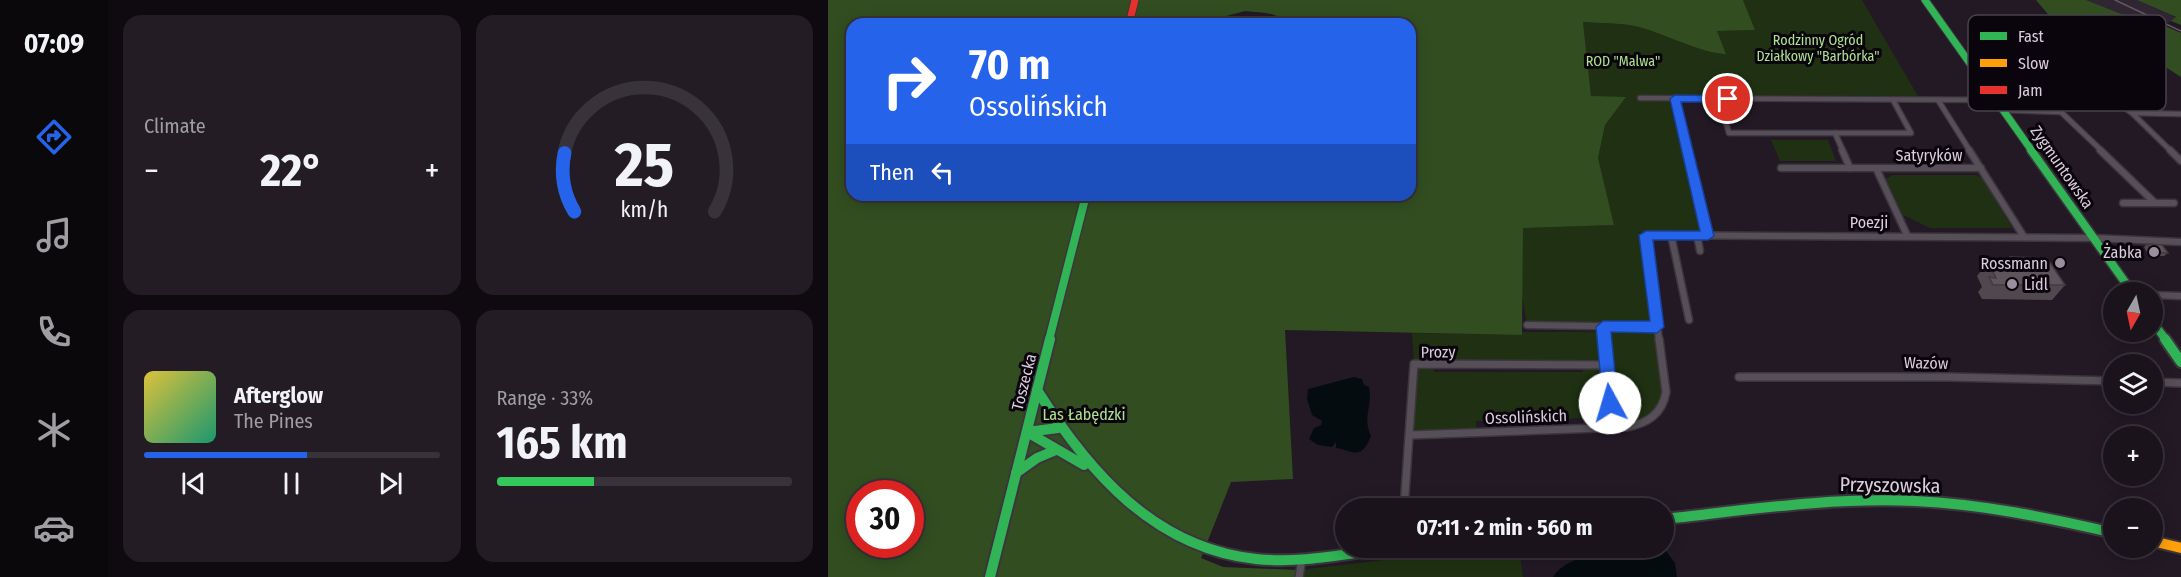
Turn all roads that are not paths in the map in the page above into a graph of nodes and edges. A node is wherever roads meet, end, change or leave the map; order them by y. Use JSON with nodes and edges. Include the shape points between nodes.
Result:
{"nodes":[{"id":1,"x":1135,"y":0,"type":"edge"},
{"id":2,"x":1925,"y":0,"type":"edge"},
{"id":3,"x":1130,"y":18,"type":"edge"},
{"id":4,"x":1968,"y":60,"type":"edge"},
{"id":5,"x":1640,"y":98,"type":"dead end"},
{"id":6,"x":1675,"y":99,"type":"junction"},
{"id":7,"x":1719,"y":99,"type":"junction"},
{"id":8,"x":1893,"y":100,"type":"junction"},
{"id":9,"x":1938,"y":100,"type":"junction"},
{"id":10,"x":1968,"y":100,"type":"edge"},
{"id":11,"x":2004,"y":111,"type":"edge"},
{"id":12,"x":2032,"y":111,"type":"edge"},
{"id":13,"x":2129,"y":111,"type":"edge"},
{"id":14,"x":2132,"y":113,"type":"junction"},
{"id":15,"x":2181,"y":114,"type":"edge"},
{"id":16,"x":1834,"y":133,"type":"junction"},
{"id":17,"x":2181,"y":161,"type":"edge"},
{"id":18,"x":1781,"y":168,"type":"dead end"},
{"id":19,"x":1850,"y":168,"type":"junction"},
{"id":20,"x":1876,"y":168,"type":"junction"},
{"id":21,"x":1981,"y":168,"type":"junction"},
{"id":22,"x":1084,"y":201,"type":"edge"},
{"id":23,"x":2124,"y":203,"type":"dead end"},
{"id":24,"x":2155,"y":203,"type":"junction"},
{"id":25,"x":2174,"y":203,"type":"dead end"},
{"id":26,"x":1646,"y":235,"type":"joint"},
{"id":27,"x":1671,"y":235,"type":"junction"},
{"id":28,"x":1697,"y":235,"type":"junction"},
{"id":29,"x":1708,"y":236,"type":"junction"},
{"id":30,"x":1907,"y":236,"type":"junction"},
{"id":31,"x":2024,"y":237,"type":"junction"},
{"id":32,"x":2093,"y":238,"type":"junction"},
{"id":33,"x":2181,"y":242,"type":"edge"},
{"id":34,"x":1700,"y":251,"type":"dead end"},
{"id":35,"x":2125,"y":282,"type":"edge"},
{"id":36,"x":2163,"y":295,"type":"edge"},
{"id":37,"x":2181,"y":296,"type":"edge"},
{"id":38,"x":1689,"y":320,"type":"dead end"},
{"id":39,"x":1527,"y":325,"type":"dead end"},
{"id":40,"x":1603,"y":327,"type":"junction"},
{"id":41,"x":1657,"y":327,"type":"junction"},
{"id":42,"x":2163,"y":337,"type":"edge"},
{"id":43,"x":2181,"y":362,"type":"edge"},
{"id":44,"x":1607,"y":365,"type":"junction"},
{"id":45,"x":1739,"y":377,"type":"dead end"},
{"id":46,"x":2103,"y":381,"type":"edge"},
{"id":47,"x":2163,"y":382,"type":"edge"},
{"id":48,"x":2181,"y":383,"type":"edge"},
{"id":49,"x":1037,"y":390,"type":"junction"},
{"id":50,"x":1613,"y":427,"type":"junction"},
{"id":51,"x":1058,"y":428,"type":"junction"},
{"id":52,"x":1027,"y":432,"type":"junction"},
{"id":53,"x":1410,"y":435,"type":"junction"},
{"id":54,"x":1056,"y":450,"type":"junction"},
{"id":55,"x":1086,"y":466,"type":"junction"},
{"id":56,"x":1016,"y":474,"type":"junction"},
{"id":57,"x":1405,"y":498,"type":"edge"},
{"id":58,"x":1674,"y":518,"type":"edge"},
{"id":59,"x":2103,"y":531,"type":"edge"},
{"id":60,"x":2163,"y":544,"type":"edge"},
{"id":61,"x":2181,"y":548,"type":"edge"},
{"id":62,"x":1335,"y":555,"type":"edge"},
{"id":63,"x":1302,"y":559,"type":"junction"},
{"id":64,"x":990,"y":577,"type":"edge"},
{"id":65,"x":1299,"y":577,"type":"edge"}],
"edges":[{"from":1,"to":3,"type":"street"},
{"from":2,"to":4,"type":"street","name":"Zygmuntowska"},
{"from":5,"to":6,"type":"street"},
{"from":6,"to":7,"type":"street"},
{"from":6,"to":29,"type":"street"},
{"from":7,"to":8,"type":"street"},
{"from":7,"to":16,"type":"street","via":[[1729,133]]},
{"from":8,"to":9,"type":"street"},
{"from":8,"to":16,"type":"street","via":[[1911,133]]},
{"from":9,"to":10,"type":"street"},
{"from":9,"to":21,"type":"street","name":"Satyryków"},
{"from":11,"to":32,"type":"street","name":"Zygmuntowska"},
{"from":12,"to":24,"type":"street","via":[[2061,112]]},
{"from":13,"to":14,"type":"street"},
{"from":14,"to":15,"type":"street"},
{"from":14,"to":17,"type":"street"},
{"from":16,"to":19,"type":"street"},
{"from":18,"to":19,"type":"street","name":"Satyryków"},
{"from":19,"to":20,"type":"street","name":"Satyryków"},
{"from":20,"to":21,"type":"street","name":"Satyryków"},
{"from":20,"to":30,"type":"street","name":"Satyryków"},
{"from":21,"to":31,"type":"street","name":"Satyryków"},
{"from":22,"to":49,"type":"street","name":"Toszecka"},
{"from":23,"to":24,"type":"street"},
{"from":24,"to":25,"type":"street"},
{"from":26,"to":27,"type":"street","name":"Poezji"},
{"from":26,"to":41,"type":"street","name":"Ossolińskich"},
{"from":27,"to":28,"type":"street","name":"Poezji"},
{"from":27,"to":38,"type":"street"},
{"from":28,"to":29,"type":"street","name":"Poezji"},
{"from":28,"to":34,"type":"street"},
{"from":29,"to":30,"type":"street","name":"Poezji"},
{"from":30,"to":31,"type":"street","name":"Poezji"},
{"from":31,"to":32,"type":"street","name":"Poezji"},
{"from":32,"to":33,"type":"street","name":"Poezji"},
{"from":32,"to":35,"type":"street","name":"Zygmuntowska"},
{"from":36,"to":37,"type":"street"},
{"from":39,"to":40,"type":"street"},
{"from":40,"to":41,"type":"street"},
{"from":40,"to":44,"type":"street"},
{"from":41,"to":50,"type":"street","name":"Ossolińskich","via":[[1664,402],[1646,423]]},
{"from":42,"to":43,"type":"street"},
{"from":44,"to":50,"type":"street"},
{"from":44,"to":53,"type":"street","name":"Prozy","via":[[1414,364]]},
{"from":45,"to":46,"type":"street","name":"Wazów"},
{"from":47,"to":48,"type":"street"},
{"from":49,"to":51,"type":"street"},
{"from":49,"to":52,"type":"street","name":"Toszecka"},
{"from":50,"to":53,"type":"street","name":"Ossolińskich"},
{"from":51,"to":52,"type":"street"},
{"from":51,"to":55,"type":"street"},
{"from":52,"to":54,"type":"street"},
{"from":52,"to":56,"type":"street","name":"Toszecka"},
{"from":53,"to":57,"type":"street","name":"Prozy"},
{"from":54,"to":55,"type":"street"},
{"from":54,"to":56,"type":"street"},
{"from":55,"to":63,"type":"street","via":[[1137,514],[1182,540],[1232,555]]},
{"from":56,"to":64,"type":"street","name":"Toszecka"},
{"from":58,"to":59,"type":"street","name":"Przyszowska","via":[[1828,502],[1888,500],[2000,509]]},
{"from":60,"to":61,"type":"street"},
{"from":62,"to":63,"type":"street"},
{"from":63,"to":65,"type":"street"}]}
